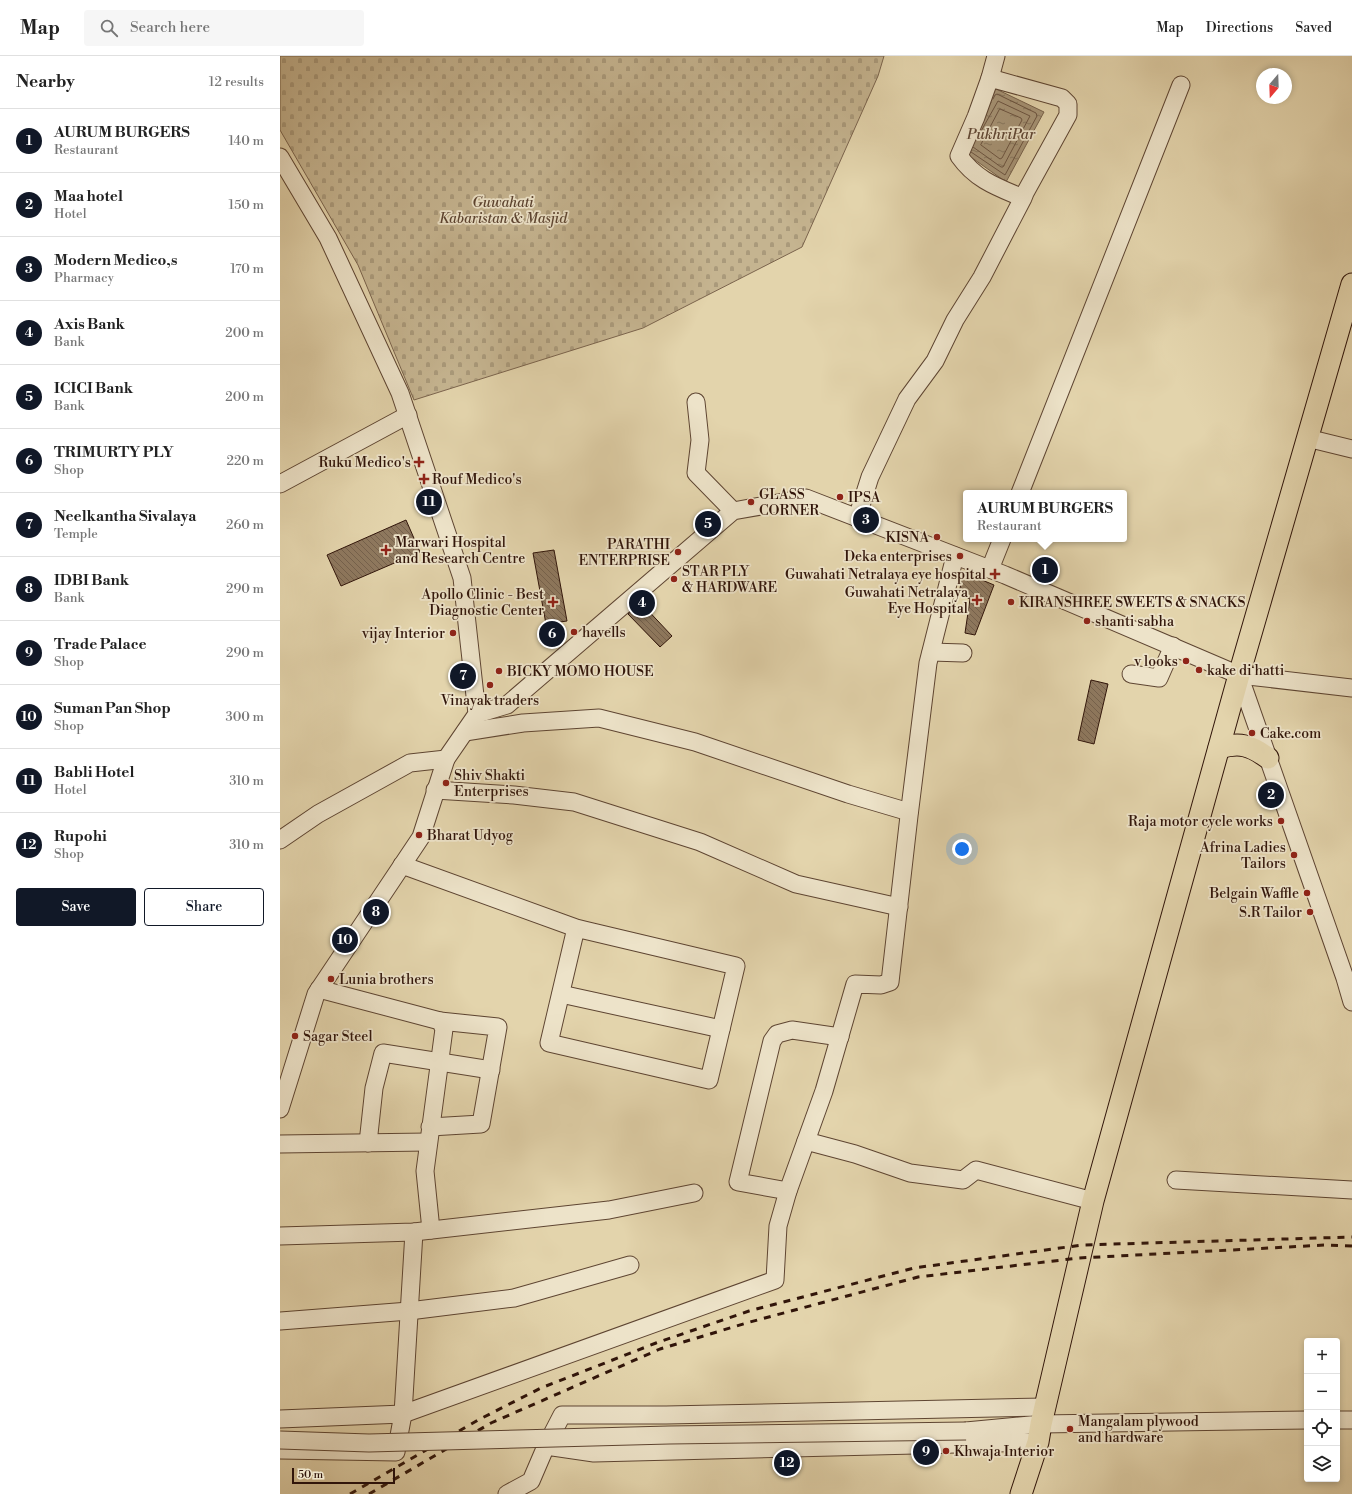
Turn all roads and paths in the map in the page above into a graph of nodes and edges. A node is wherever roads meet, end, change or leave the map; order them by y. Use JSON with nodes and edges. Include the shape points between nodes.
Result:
{"nodes":[{"id":1,"x":996,"y":56,"type":"edge"},
{"id":2,"x":990,"y":78,"type":"junction"},
{"id":3,"x":1181,"y":85,"type":"dead end"},
{"id":4,"x":280,"y":158,"type":"edge"},
{"id":5,"x":1023,"y":198,"type":"junction"},
{"id":6,"x":1352,"y":284,"type":"edge"},
{"id":7,"x":696,"y":402,"type":"dead end"},
{"id":8,"x":408,"y":415,"type":"junction"},
{"id":9,"x":1307,"y":438,"type":"junction"},
{"id":10,"x":1352,"y":449,"type":"edge"},
{"id":11,"x":280,"y":484,"type":"edge"},
{"id":12,"x":1021,"y":490,"type":"edge"},
{"id":13,"x":733,"y":511,"type":"junction"},
{"id":14,"x":857,"y":518,"type":"junction"},
{"id":15,"x":1001,"y":542,"type":"edge"},
{"id":16,"x":955,"y":556,"type":"junction"},
{"id":17,"x":990,"y":569,"type":"junction"},
{"id":18,"x":1172,"y":646,"type":"junction"},
{"id":19,"x":931,"y":652,"type":"junction"},
{"id":20,"x":964,"y":653,"type":"dead end"},
{"id":21,"x":1131,"y":674,"type":"dead end"},
{"id":22,"x":1239,"y":675,"type":"junction"},
{"id":23,"x":1352,"y":688,"type":"edge"},
{"id":24,"x":477,"y":714,"type":"junction"},
{"id":25,"x":465,"y":732,"type":"junction"},
{"id":26,"x":1219,"y":748,"type":"junction"},
{"id":27,"x":1268,"y":758,"type":"junction"},
{"id":28,"x":446,"y":759,"type":"junction"},
{"id":29,"x":435,"y":790,"type":"junction"},
{"id":30,"x":909,"y":812,"type":"junction"},
{"id":31,"x":280,"y":840,"type":"edge"},
{"id":32,"x":402,"y":865,"type":"junction"},
{"id":33,"x":898,"y":907,"type":"junction"},
{"id":34,"x":576,"y":928,"type":"junction"},
{"id":35,"x":319,"y":989,"type":"junction"},
{"id":36,"x":561,"y":994,"type":"junction"},
{"id":37,"x":1352,"y":1002,"type":"edge"},
{"id":38,"x":440,"y":1021,"type":"junction"},
{"id":39,"x":721,"y":1028,"type":"junction"},
{"id":40,"x":840,"y":1037,"type":"junction"},
{"id":41,"x":439,"y":1061,"type":"junction"},
{"id":42,"x":491,"y":1070,"type":"junction"},
{"id":43,"x":283,"y":1089,"type":"edge"},
{"id":44,"x":280,"y":1109,"type":"edge"},
{"id":45,"x":429,"y":1135,"type":"junction"},
{"id":46,"x":806,"y":1141,"type":"junction"},
{"id":47,"x":368,"y":1143,"type":"junction"},
{"id":48,"x":280,"y":1144,"type":"edge"},
{"id":49,"x":1176,"y":1180,"type":"dead end"},
{"id":50,"x":1352,"y":1190,"type":"edge"},
{"id":51,"x":788,"y":1191,"type":"junction"},
{"id":52,"x":694,"y":1193,"type":"dead end"},
{"id":53,"x":1093,"y":1200,"type":"junction"},
{"id":54,"x":431,"y":1230,"type":"junction"},
{"id":55,"x":414,"y":1232,"type":"junction"},
{"id":56,"x":280,"y":1236,"type":"edge"},
{"id":57,"x":630,"y":1265,"type":"dead end"},
{"id":58,"x":409,"y":1311,"type":"junction"},
{"id":59,"x":280,"y":1321,"type":"edge"},
{"id":60,"x":403,"y":1414,"type":"junction"},
{"id":61,"x":280,"y":1419,"type":"edge"},
{"id":62,"x":1304,"y":1420,"type":"edge"},
{"id":63,"x":1340,"y":1420,"type":"edge"},
{"id":64,"x":1352,"y":1420,"type":"edge"},
{"id":65,"x":1041,"y":1424,"type":"junction"},
{"id":66,"x":280,"y":1440,"type":"edge"},
{"id":67,"x":546,"y":1446,"type":"junction"},
{"id":68,"x":280,"y":1450,"type":"edge"},
{"id":69,"x":531,"y":1488,"type":"edge"},
{"id":70,"x":508,"y":1494,"type":"edge"},
{"id":71,"x":1021,"y":1494,"type":"edge"}],
"edges":[{"from":1,"to":2,"type":"street"},
{"from":2,"to":5,"type":"street","via":[[959,156],[968,168],[990,184]]},
{"from":2,"to":5,"type":"street","via":[[1052,94],[1068,104],[1068,115]]},
{"from":3,"to":12,"type":"street"},
{"from":4,"to":8,"type":"street","via":[[328,238]]},
{"from":5,"to":14,"type":"street","via":[[982,277],[934,360],[907,399],[870,477]]},
{"from":6,"to":9,"type":"main road"},
{"from":7,"to":13,"type":"street","via":[[700,440],[696,473]]},
{"from":8,"to":11,"type":"street"},
{"from":8,"to":24,"type":"street","via":[[462,578]]},
{"from":9,"to":10,"type":"street"},
{"from":9,"to":22,"type":"main road"},
{"from":13,"to":14,"type":"street","via":[[806,498]]},
{"from":13,"to":24,"type":"street","via":[[507,705]]},
{"from":14,"to":16,"type":"street"},
{"from":15,"to":17,"type":"street"},
{"from":16,"to":17,"type":"street"},
{"from":16,"to":19,"type":"street"},
{"from":17,"to":18,"type":"street"},
{"from":18,"to":21,"type":"street","via":[[1159,678]]},
{"from":18,"to":22,"type":"street"},
{"from":19,"to":20,"type":"street"},
{"from":19,"to":30,"type":"street"},
{"from":22,"to":23,"type":"street"},
{"from":22,"to":26,"type":"main road"},
{"from":22,"to":27,"type":"street"},
{"from":24,"to":25,"type":"street"},
{"from":25,"to":28,"type":"street"},
{"from":25,"to":30,"type":"street","via":[[599,718],[695,742]]},
{"from":26,"to":27,"type":"main road","via":[[1233,744],[1249,746]]},
{"from":26,"to":53,"type":"main road"},
{"from":27,"to":37,"type":"street"},
{"from":28,"to":29,"type":"street"},
{"from":28,"to":31,"type":"street","via":[[410,763],[318,814]]},
{"from":29,"to":32,"type":"street","via":[[420,837]]},
{"from":29,"to":33,"type":"street","via":[[574,802],[700,842],[796,884]]},
{"from":30,"to":33,"type":"street"},
{"from":32,"to":34,"type":"street"},
{"from":32,"to":35,"type":"street"},
{"from":33,"to":40,"type":"street","via":[[890,982],[882,985],[855,984]]},
{"from":34,"to":36,"type":"street"},
{"from":34,"to":39,"type":"street","via":[[736,966]]},
{"from":35,"to":38,"type":"street"},
{"from":35,"to":43,"type":"street"},
{"from":36,"to":39,"type":"street"},
{"from":36,"to":39,"type":"street","via":[[549,1043],[709,1080]]},
{"from":38,"to":41,"type":"street","via":[[444,1028]]},
{"from":38,"to":42,"type":"street","via":[[498,1027]]},
{"from":40,"to":46,"type":"street"},
{"from":40,"to":51,"type":"street","via":[[792,1030],[777,1034],[772,1042],[738,1182]]},
{"from":41,"to":42,"type":"street"},
{"from":41,"to":45,"type":"street"},
{"from":41,"to":47,"type":"street","via":[[383,1053],[374,1088]]},
{"from":42,"to":45,"type":"street","via":[[481,1124]]},
{"from":43,"to":44,"type":"street"},
{"from":45,"to":47,"type":"street"},
{"from":45,"to":54,"type":"street","via":[[425,1171]]},
{"from":46,"to":51,"type":"street"},
{"from":46,"to":53,"type":"street","via":[[910,1173],[963,1180],[976,1170]]},
{"from":47,"to":48,"type":"street"},
{"from":49,"to":50,"type":"street"},
{"from":51,"to":60,"type":"street","via":[[778,1226],[775,1280]]},
{"from":52,"to":54,"type":"street","via":[[609,1210]]},
{"from":53,"to":65,"type":"main road"},
{"from":54,"to":55,"type":"street"},
{"from":55,"to":56,"type":"street"},
{"from":55,"to":58,"type":"street"},
{"from":57,"to":58,"type":"street","via":[[514,1298]]},
{"from":58,"to":59,"type":"street"},
{"from":58,"to":60,"type":"street"},
{"from":60,"to":61,"type":"street"},
{"from":60,"to":68,"type":"street","via":[[396,1452]]},
{"from":62,"to":65,"type":"street"},
{"from":63,"to":64,"type":"street"},
{"from":65,"to":66,"type":"street","bridge":true,"via":[[966,1431],[369,1443]]},
{"from":65,"to":67,"type":"street","via":[[594,1453]]},
{"from":65,"to":67,"type":"street","via":[[562,1415]]},
{"from":65,"to":71,"type":"main road"},
{"from":67,"to":69,"type":"street"},
{"from":69,"to":70,"type":"street"}]}
